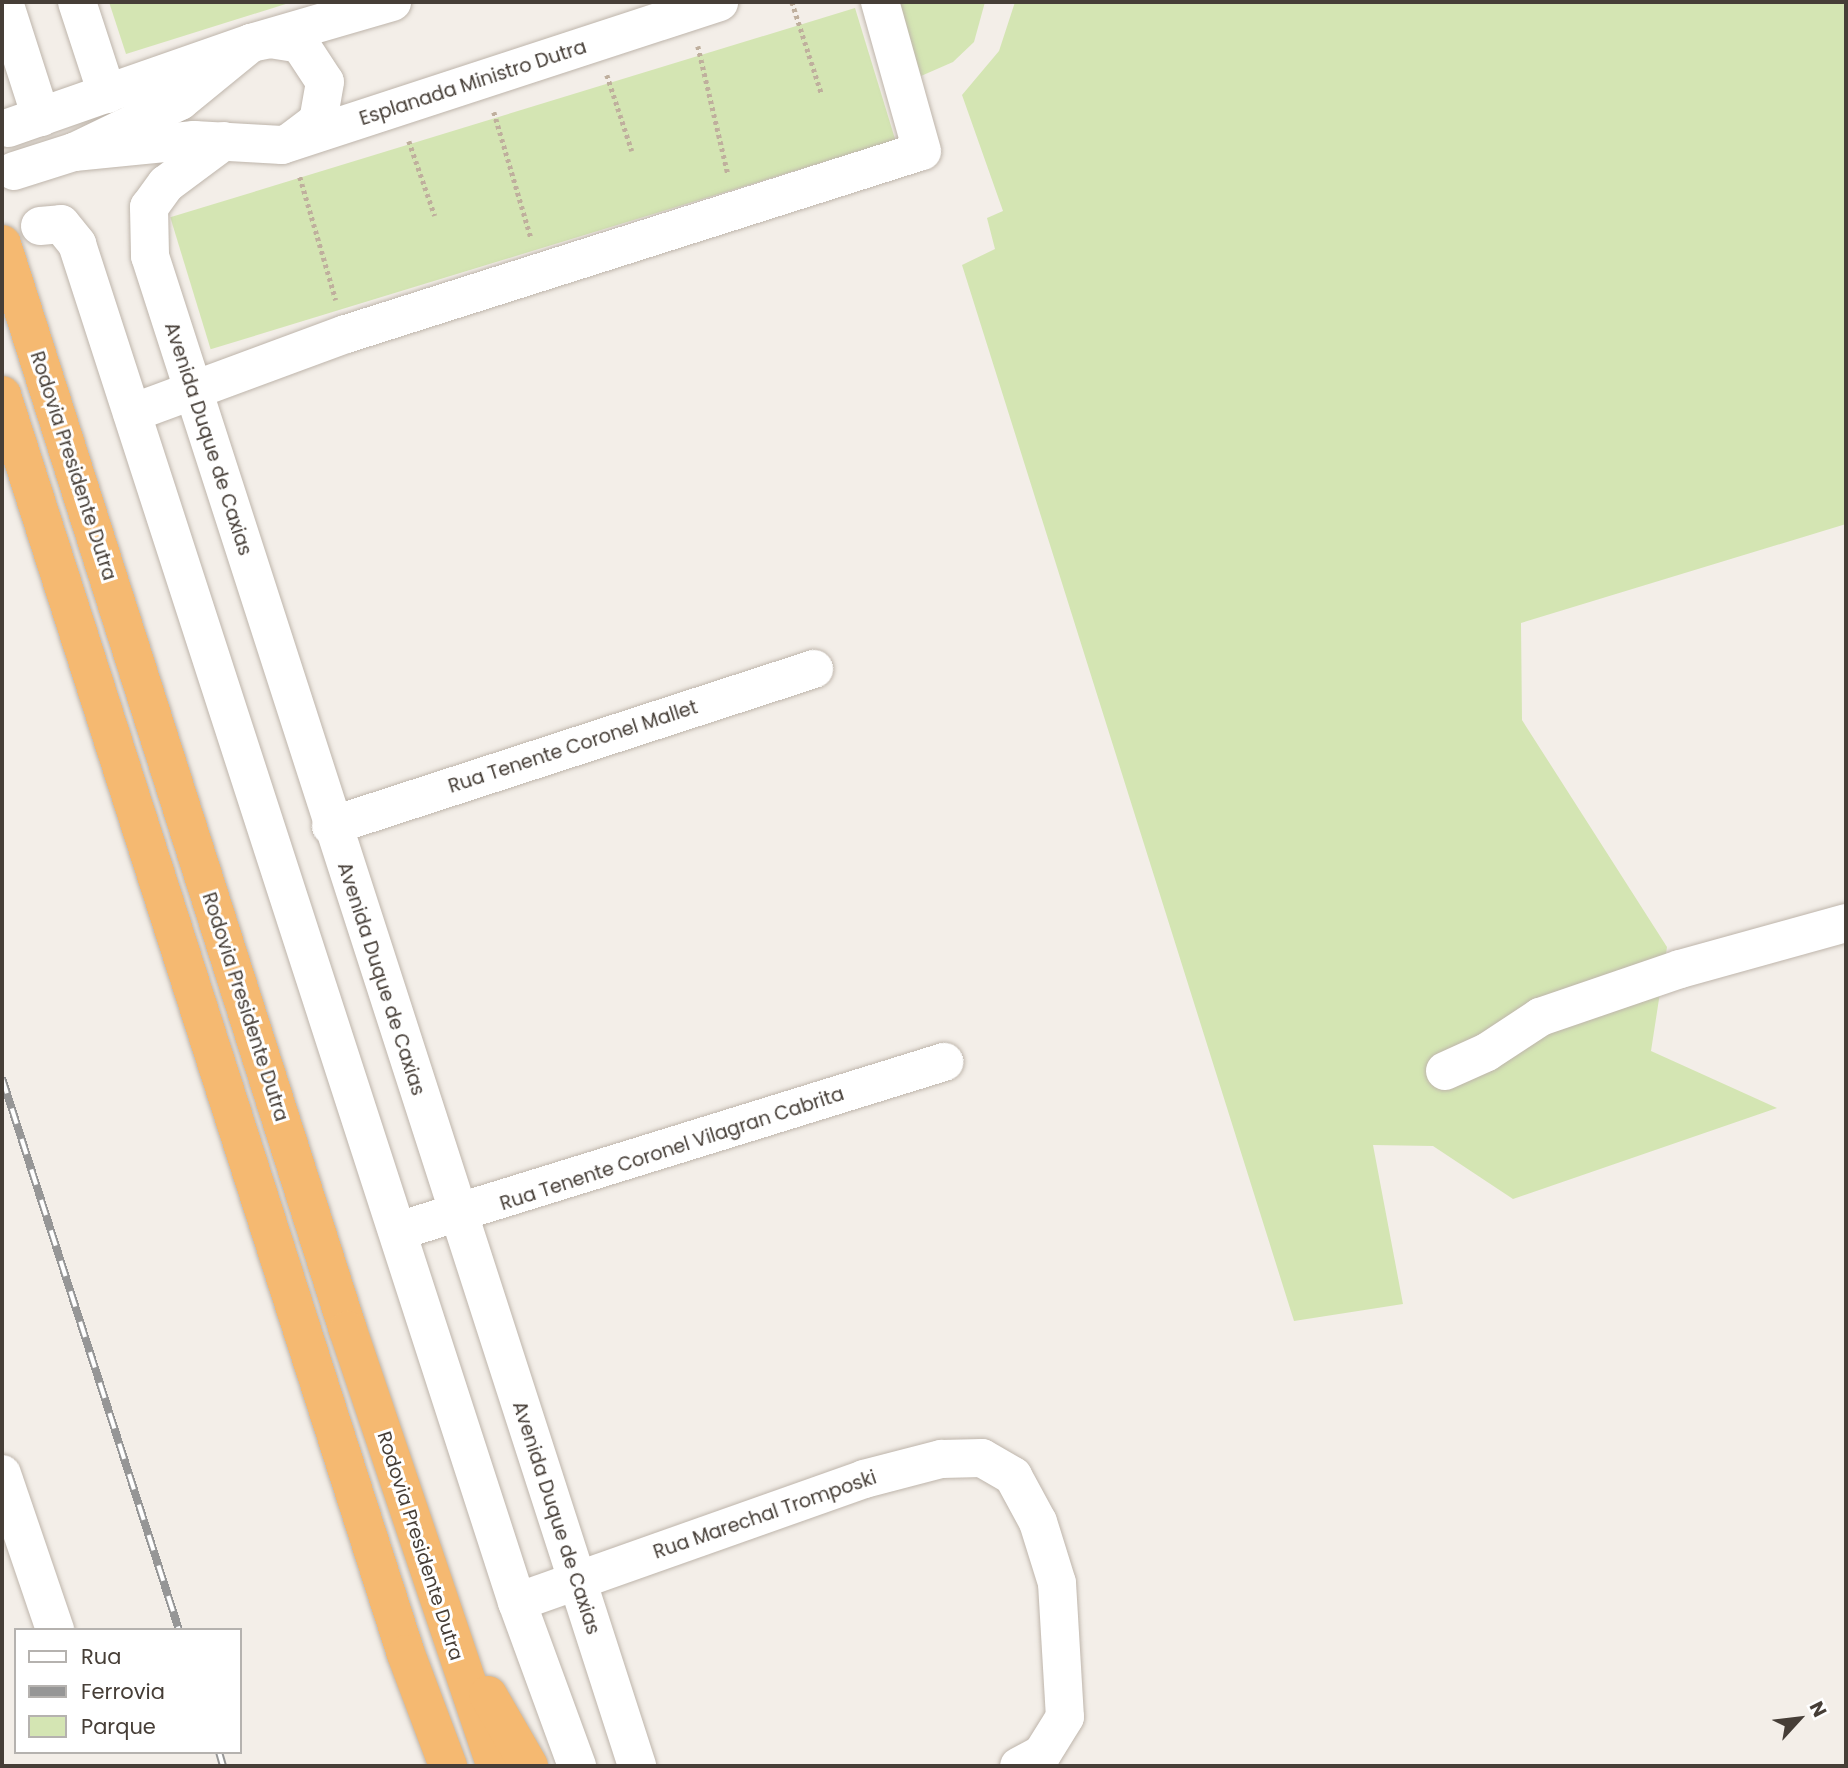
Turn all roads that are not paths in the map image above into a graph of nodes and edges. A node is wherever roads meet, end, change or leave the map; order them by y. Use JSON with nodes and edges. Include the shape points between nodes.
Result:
{"nodes":[{"id":1,"x":4,"y":2,"type":"edge"},
{"id":2,"x":77,"y":2,"type":"edge"},
{"id":3,"x":392,"y":2,"type":"edge"},
{"id":4,"x":880,"y":2,"type":"edge"},
{"id":5,"x":703,"y":7,"type":"edge"},
{"id":6,"x":251,"y":43,"type":"junction"},
{"id":7,"x":107,"y":94,"type":"junction"},
{"id":8,"x":223,"y":141,"type":"junction"},
{"id":9,"x":282,"y":145,"type":"junction"},
{"id":10,"x":74,"y":152,"type":"junction"},
{"id":11,"x":14,"y":170,"type":"dead end"},
{"id":12,"x":40,"y":226,"type":"dead end"},
{"id":13,"x":2,"y":244,"type":"edge"},
{"id":14,"x":194,"y":392,"type":"junction"},
{"id":15,"x":2,"y":396,"type":"edge"},
{"id":16,"x":132,"y":413,"type":"junction"},
{"id":17,"x":814,"y":668,"type":"dead end"},
{"id":18,"x":331,"y":826,"type":"junction"},
{"id":19,"x":1846,"y":923,"type":"edge"},
{"id":20,"x":944,"y":1062,"type":"dead end"},
{"id":21,"x":1445,"y":1071,"type":"dead end"},
{"id":22,"x":459,"y":1216,"type":"junction"},
{"id":23,"x":398,"y":1231,"type":"junction"},
{"id":24,"x":2,"y":1474,"type":"edge"},
{"id":25,"x":576,"y":1583,"type":"junction"},
{"id":26,"x":517,"y":1602,"type":"junction"},
{"id":27,"x":443,"y":1618,"type":"junction"},
{"id":28,"x":54,"y":1628,"type":"edge"},
{"id":29,"x":448,"y":1766,"type":"edge"},
{"id":30,"x":496,"y":1766,"type":"edge"},
{"id":31,"x":529,"y":1766,"type":"edge"},
{"id":32,"x":577,"y":1766,"type":"edge"},
{"id":33,"x":637,"y":1766,"type":"edge"},
{"id":34,"x":1019,"y":1766,"type":"edge"}],
"edges":[{"from":1,"to":7,"type":"street","via":[[24,123]]},
{"from":2,"to":7,"type":"street"},
{"from":3,"to":6,"type":"street"},
{"from":4,"to":14,"type":"street","via":[[922,151],[346,334]]},
{"from":5,"to":9,"type":"street","name":"Esplanada Ministro Dutra"},
{"from":6,"to":7,"type":"street"},
{"from":6,"to":9,"type":"street","via":[[287,39],[300,44],[325,82],[318,121]]},
{"from":6,"to":10,"type":"street","via":[[180,101]]},
{"from":8,"to":9,"type":"street","name":"Esplanada Ministro Dutra"},
{"from":8,"to":10,"type":"street","name":"Esplanada Ministro Dutra"},
{"from":8,"to":14,"type":"street","name":"Avenida Duque de Caxias","via":[[160,191],[149,207],[150,256]]},
{"from":10,"to":11,"type":"street"},
{"from":12,"to":16,"type":"street","via":[[61,224],[77,244]]},
{"from":13,"to":27,"type":"highway","name":"Rodovia Presidente Dutra"},
{"from":14,"to":16,"type":"street"},
{"from":14,"to":18,"type":"street","name":"Avenida Duque de Caxias"},
{"from":15,"to":29,"type":"highway","via":[[406,1654]]},
{"from":16,"to":23,"type":"street"},
{"from":17,"to":18,"type":"street","name":"Rua Tenente Coronel Mallet"},
{"from":18,"to":22,"type":"street","name":"Avenida Duque de Caxias"},
{"from":19,"to":21,"type":"street","via":[[1679,969],[1540,1017],[1487,1052]]},
{"from":20,"to":22,"type":"street","name":"Rua Tenente Coronel Vilagran Cabrita"},
{"from":22,"to":23,"type":"street","name":"Rua Tenente Coronel Vilagran Cabrita"},
{"from":22,"to":25,"type":"street","name":"Avenida Duque de Caxias"},
{"from":23,"to":26,"type":"street"},
{"from":24,"to":28,"type":"street"},
{"from":25,"to":26,"type":"street","name":"Rua Marechal Tromposki"},
{"from":25,"to":33,"type":"street","name":"Avenida Duque de Caxias"},
{"from":25,"to":34,"type":"street","name":"Rua Marechal Tromposki","via":[[864,1479],[941,1459],[982,1458],[1013,1476],[1038,1522],[1057,1583],[1065,1717],[1042,1754]]},
{"from":26,"to":32,"type":"street"},
{"from":27,"to":30,"type":"highway","name":"Rodovia Presidente Dutra"},
{"from":27,"to":31,"type":"highway"}]}
